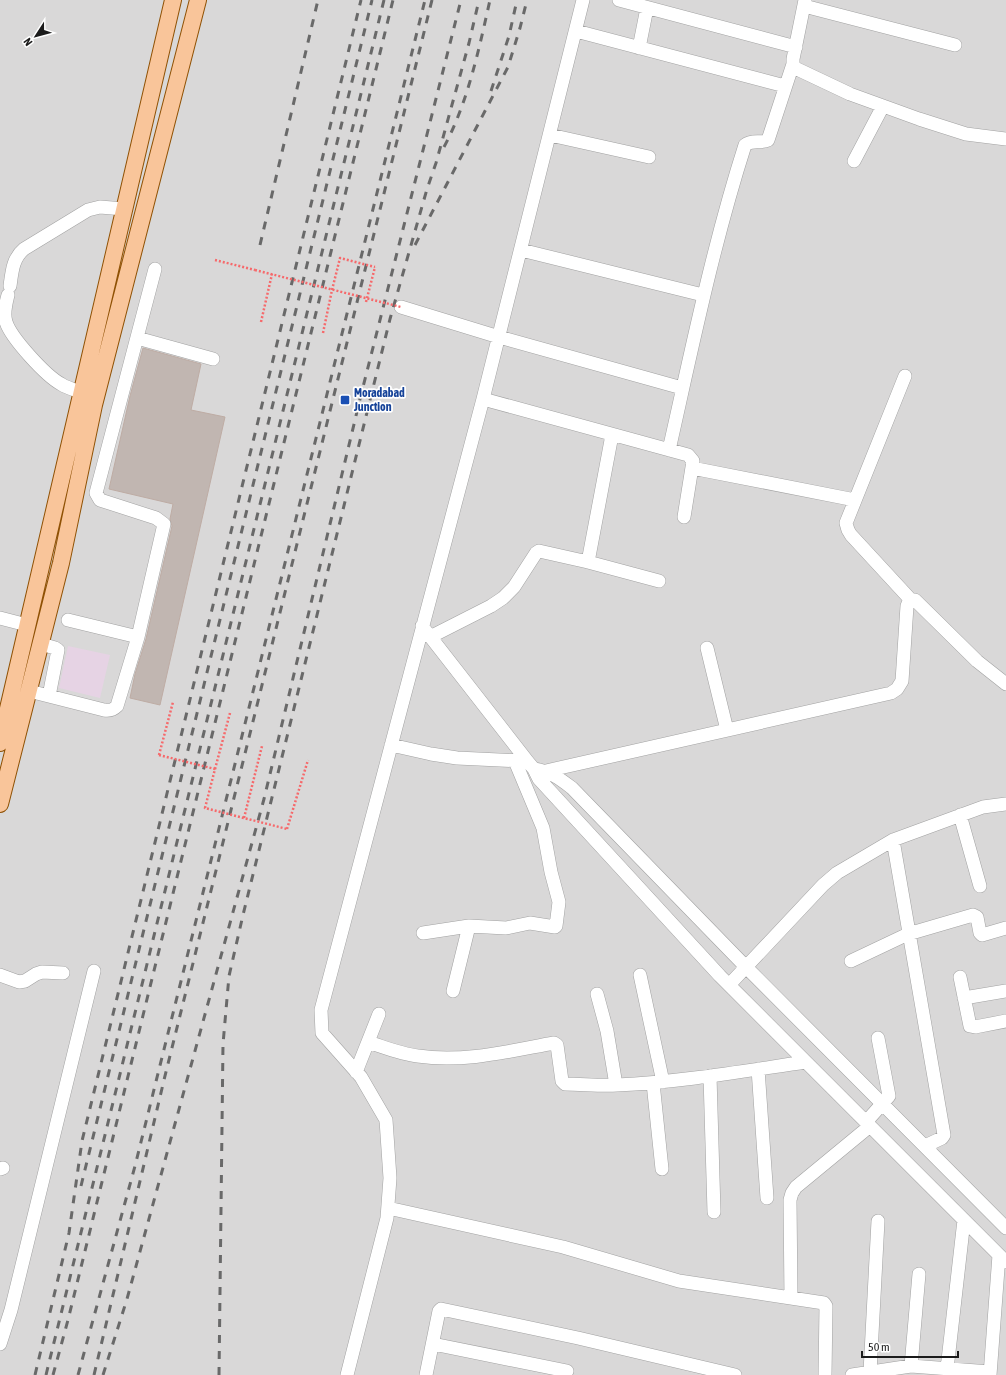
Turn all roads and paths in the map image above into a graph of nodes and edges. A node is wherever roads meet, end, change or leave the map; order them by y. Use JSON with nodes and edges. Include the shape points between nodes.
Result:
{"nodes":[{"id":1,"x":173,"y":0,"type":"edge"},
{"id":2,"x":198,"y":0,"type":"edge"},
{"id":3,"x":583,"y":0,"type":"edge"},
{"id":4,"x":619,"y":0,"type":"edge"},
{"id":5,"x":804,"y":2,"type":"edge"},
{"id":6,"x":647,"y":8,"type":"junction"},
{"id":7,"x":576,"y":31,"type":"junction"},
{"id":8,"x":955,"y":44,"type":"dead end"},
{"id":9,"x":796,"y":47,"type":"junction"},
{"id":10,"x":639,"y":48,"type":"junction"},
{"id":11,"x":793,"y":64,"type":"junction"},
{"id":12,"x":785,"y":86,"type":"junction"},
{"id":13,"x":883,"y":106,"type":"junction"},
{"id":14,"x":550,"y":135,"type":"junction"},
{"id":15,"x":1006,"y":139,"type":"edge"},
{"id":16,"x":649,"y":157,"type":"dead end"},
{"id":17,"x":854,"y":161,"type":"dead end"},
{"id":18,"x":124,"y":209,"type":"junction"},
{"id":19,"x":117,"y":241,"type":"junction"},
{"id":20,"x":135,"y":248,"type":"junction"},
{"id":21,"x":522,"y":250,"type":"junction"},
{"id":22,"x":215,"y":260,"type":"dead end"},
{"id":23,"x":155,"y":269,"type":"dead end"},
{"id":24,"x":272,"y":274,"type":"junction"},
{"id":25,"x":332,"y":290,"type":"junction"},
{"id":26,"x":703,"y":295,"type":"junction"},
{"id":27,"x":366,"y":302,"type":"dead end"},
{"id":28,"x":401,"y":307,"type":"joint"},
{"id":29,"x":261,"y":322,"type":"dead end"},
{"id":30,"x":323,"y":333,"type":"dead end"},
{"id":31,"x":499,"y":337,"type":"junction"},
{"id":32,"x":137,"y":338,"type":"junction"},
{"id":33,"x":213,"y":359,"type":"dead end"},
{"id":34,"x":905,"y":376,"type":"dead end"},
{"id":35,"x":682,"y":388,"type":"junction"},
{"id":36,"x":81,"y":392,"type":"junction"},
{"id":37,"x":483,"y":399,"type":"junction"},
{"id":38,"x":612,"y":435,"type":"junction"},
{"id":39,"x":669,"y":450,"type":"junction"},
{"id":40,"x":692,"y":468,"type":"junction"},
{"id":41,"x":57,"y":495,"type":"junction"},
{"id":42,"x":75,"y":499,"type":"junction"},
{"id":43,"x":855,"y":500,"type":"junction"},
{"id":44,"x":684,"y":517,"type":"dead end"},
{"id":45,"x":588,"y":562,"type":"junction"},
{"id":46,"x":659,"y":581,"type":"dead end"},
{"id":47,"x":910,"y":599,"type":"junction"},
{"id":48,"x":0,"y":618,"type":"edge"},
{"id":49,"x":68,"y":620,"type":"dead end"},
{"id":50,"x":27,"y":625,"type":"junction"},
{"id":51,"x":422,"y":626,"type":"junction"},
{"id":52,"x":138,"y":637,"type":"junction"},
{"id":53,"x":430,"y":637,"type":"junction"},
{"id":54,"x":41,"y":644,"type":"junction"},
{"id":55,"x":708,"y":648,"type":"dead end"},
{"id":56,"x":1006,"y":684,"type":"edge"},
{"id":57,"x":29,"y":691,"type":"junction"},
{"id":58,"x":49,"y":696,"type":"junction"},
{"id":59,"x":173,"y":702,"type":"dead end"},
{"id":60,"x":230,"y":713,"type":"dead end"},
{"id":61,"x":727,"y":730,"type":"junction"},
{"id":62,"x":0,"y":742,"type":"edge"},
{"id":63,"x":390,"y":745,"type":"junction"},
{"id":64,"x":262,"y":746,"type":"dead end"},
{"id":65,"x":308,"y":760,"type":"dead end"},
{"id":66,"x":515,"y":761,"type":"junction"},
{"id":67,"x":536,"y":767,"type":"junction"},
{"id":68,"x":215,"y":769,"type":"junction"},
{"id":69,"x":0,"y":804,"type":"edge"},
{"id":70,"x":1006,"y":804,"type":"edge"},
{"id":71,"x":960,"y":815,"type":"junction"},
{"id":72,"x":244,"y":818,"type":"junction"},
{"id":73,"x":893,"y":840,"type":"junction"},
{"id":74,"x":980,"y":886,"type":"dead end"},
{"id":75,"x":469,"y":926,"type":"junction"},
{"id":76,"x":1006,"y":928,"type":"edge"},
{"id":77,"x":423,"y":933,"type":"dead end"},
{"id":78,"x":908,"y":934,"type":"junction"},
{"id":79,"x":851,"y":961,"type":"dead end"},
{"id":80,"x":746,"y":967,"type":"junction"},
{"id":81,"x":94,"y":971,"type":"dead end"},
{"id":82,"x":63,"y":973,"type":"dead end"},
{"id":83,"x":640,"y":974,"type":"dead end"},
{"id":84,"x":0,"y":975,"type":"edge"},
{"id":85,"x":960,"y":977,"type":"dead end"},
{"id":86,"x":729,"y":985,"type":"junction"},
{"id":87,"x":453,"y":991,"type":"dead end"},
{"id":88,"x":1006,"y":991,"type":"edge"},
{"id":89,"x":598,"y":994,"type":"dead end"},
{"id":90,"x":964,"y":998,"type":"junction"},
{"id":91,"x":379,"y":1014,"type":"dead end"},
{"id":92,"x":1006,"y":1021,"type":"edge"},
{"id":93,"x":878,"y":1038,"type":"dead end"},
{"id":94,"x":368,"y":1042,"type":"junction"},
{"id":95,"x":806,"y":1062,"type":"junction"},
{"id":96,"x":758,"y":1069,"type":"junction"},
{"id":97,"x":356,"y":1072,"type":"junction"},
{"id":98,"x":710,"y":1076,"type":"junction"},
{"id":99,"x":658,"y":1082,"type":"junction"},
{"id":100,"x":616,"y":1085,"type":"junction"},
{"id":101,"x":882,"y":1104,"type":"junction"},
{"id":102,"x":868,"y":1124,"type":"junction"},
{"id":103,"x":924,"y":1146,"type":"junction"},
{"id":104,"x":662,"y":1168,"type":"dead end"},
{"id":105,"x":767,"y":1198,"type":"dead end"},
{"id":106,"x":388,"y":1208,"type":"junction"},
{"id":107,"x":714,"y":1212,"type":"dead end"},
{"id":108,"x":964,"y":1220,"type":"junction"},
{"id":109,"x":878,"y":1221,"type":"dead end"},
{"id":110,"x":1006,"y":1228,"type":"edge"},
{"id":111,"x":1002,"y":1259,"type":"edge"},
{"id":112,"x":919,"y":1274,"type":"dead end"},
{"id":113,"x":791,"y":1298,"type":"junction"},
{"id":114,"x":0,"y":1344,"type":"edge"},
{"id":115,"x":432,"y":1344,"type":"junction"},
{"id":116,"x":911,"y":1366,"type":"junction"},
{"id":117,"x":946,"y":1369,"type":"junction"},
{"id":118,"x":567,"y":1371,"type":"dead end"},
{"id":119,"x":870,"y":1372,"type":"junction"},
{"id":120,"x":990,"y":1373,"type":"edge"},
{"id":121,"x":347,"y":1375,"type":"edge"},
{"id":122,"x":426,"y":1375,"type":"edge"},
{"id":123,"x":735,"y":1375,"type":"edge"},
{"id":124,"x":826,"y":1375,"type":"edge"},
{"id":125,"x":852,"y":1375,"type":"edge"}],
"edges":[{"from":1,"to":18,"type":"main road"},
{"from":2,"to":20,"type":"main road"},
{"from":3,"to":7,"type":"street"},
{"from":4,"to":6,"type":"street"},
{"from":5,"to":8,"type":"street"},
{"from":5,"to":9,"type":"street"},
{"from":6,"to":9,"type":"street"},
{"from":6,"to":10,"type":"street"},
{"from":7,"to":10,"type":"street"},
{"from":7,"to":14,"type":"street"},
{"from":9,"to":11,"type":"street"},
{"from":10,"to":12,"type":"street"},
{"from":11,"to":12,"type":"street"},
{"from":11,"to":13,"type":"street","via":[[802,72]]},
{"from":12,"to":26,"type":"street","via":[[768,140],[745,145]]},
{"from":13,"to":15,"type":"street","via":[[966,134]]},
{"from":13,"to":17,"type":"street"},
{"from":14,"to":16,"type":"street"},
{"from":14,"to":21,"type":"street"},
{"from":18,"to":19,"type":"main road"},
{"from":18,"to":36,"type":"street","via":[[100,207],[88,210],[24,249],[15,259],[4,312],[10,331],[49,376]]},
{"from":19,"to":20,"type":"main road"},
{"from":19,"to":36,"type":"main road"},
{"from":20,"to":42,"type":"main road","via":[[94,405]]},
{"from":21,"to":26,"type":"street"},
{"from":21,"to":31,"type":"street"},
{"from":22,"to":24,"type":"path","bridge":true},
{"from":23,"to":32,"type":"street"},
{"from":24,"to":25,"type":"path","bridge":true},
{"from":24,"to":29,"type":"path"},
{"from":25,"to":27,"type":"path","bridge":true,"via":[[340,258],[375,268]]},
{"from":25,"to":28,"type":"path","bridge":true},
{"from":25,"to":30,"type":"path"},
{"from":26,"to":35,"type":"street"},
{"from":28,"to":31,"type":"street"},
{"from":31,"to":35,"type":"street"},
{"from":31,"to":37,"type":"street"},
{"from":32,"to":33,"type":"street"},
{"from":32,"to":52,"type":"street","via":[[96,492],[100,500],[156,518],[164,524]]},
{"from":34,"to":43,"type":"street"},
{"from":35,"to":39,"type":"street"},
{"from":36,"to":41,"type":"main road"},
{"from":37,"to":38,"type":"street"},
{"from":37,"to":51,"type":"street"},
{"from":38,"to":39,"type":"street"},
{"from":38,"to":45,"type":"street"},
{"from":39,"to":40,"type":"street","via":[[688,455],[693,461]]},
{"from":40,"to":43,"type":"street"},
{"from":40,"to":44,"type":"street"},
{"from":41,"to":42,"type":"main road"},
{"from":41,"to":50,"type":"main road"},
{"from":42,"to":54,"type":"main road"},
{"from":43,"to":47,"type":"street","via":[[846,523],[848,530]]},
{"from":45,"to":46,"type":"street"},
{"from":45,"to":53,"type":"street","via":[[539,551],[514,587],[503,598]]},
{"from":47,"to":56,"type":"street","via":[[915,600],[977,661]]},
{"from":47,"to":61,"type":"street","via":[[906,606],[902,681],[898,689],[880,696]]},
{"from":48,"to":50,"type":"street"},
{"from":49,"to":52,"type":"street"},
{"from":50,"to":62,"type":"main road"},
{"from":51,"to":53,"type":"street"},
{"from":51,"to":63,"type":"street"},
{"from":52,"to":58,"type":"street","via":[[117,706],[113,710]]},
{"from":53,"to":67,"type":"street"},
{"from":54,"to":57,"type":"main road"},
{"from":54,"to":58,"type":"street","via":[[58,650]]},
{"from":55,"to":61,"type":"street"},
{"from":57,"to":58,"type":"street"},
{"from":57,"to":69,"type":"main road"},
{"from":59,"to":68,"type":"path","bridge":true,"via":[[159,755]]},
{"from":60,"to":68,"type":"path"},
{"from":61,"to":67,"type":"street"},
{"from":63,"to":66,"type":"street","via":[[457,758]]},
{"from":63,"to":97,"type":"street","via":[[321,1010],[322,1032]]},
{"from":64,"to":72,"type":"path"},
{"from":65,"to":72,"type":"path","bridge":true,"via":[[287,829]]},
{"from":66,"to":67,"type":"street"},
{"from":66,"to":75,"type":"street","via":[[543,828],[559,902],[557,925],[555,927],[526,923],[506,928]]},
{"from":67,"to":80,"type":"street","via":[[558,778],[583,800]]},
{"from":67,"to":86,"type":"street","via":[[539,779]]},
{"from":68,"to":72,"type":"path","bridge":true,"via":[[205,808]]},
{"from":70,"to":71,"type":"street","via":[[983,807]]},
{"from":71,"to":73,"type":"street"},
{"from":71,"to":74,"type":"street"},
{"from":73,"to":78,"type":"street"},
{"from":73,"to":80,"type":"street","via":[[837,873],[823,885]]},
{"from":75,"to":77,"type":"street"},
{"from":75,"to":87,"type":"street"},
{"from":76,"to":78,"type":"street","via":[[982,935],[977,917],[973,915]]},
{"from":78,"to":79,"type":"street"},
{"from":78,"to":103,"type":"street","via":[[944,1135]]},
{"from":80,"to":86,"type":"street"},
{"from":80,"to":101,"type":"street"},
{"from":81,"to":114,"type":"street","via":[[11,1310]]},
{"from":82,"to":84,"type":"street","via":[[42,972],[19,982]]},
{"from":83,"to":99,"type":"street"},
{"from":85,"to":90,"type":"street"},
{"from":86,"to":95,"type":"street"},
{"from":88,"to":90,"type":"street"},
{"from":89,"to":100,"type":"street"},
{"from":90,"to":92,"type":"street","via":[[972,1027]]},
{"from":91,"to":94,"type":"street"},
{"from":93,"to":101,"type":"street","via":[[889,1094]]},
{"from":94,"to":97,"type":"street"},
{"from":94,"to":100,"type":"street","via":[[417,1056],[445,1059],[554,1043],[557,1046],[562,1080],[565,1084]]},
{"from":95,"to":96,"type":"street"},
{"from":95,"to":102,"type":"street"},
{"from":96,"to":98,"type":"street"},
{"from":96,"to":105,"type":"street"},
{"from":97,"to":106,"type":"street","via":[[386,1120],[390,1178]]},
{"from":98,"to":99,"type":"street"},
{"from":98,"to":107,"type":"street"},
{"from":99,"to":100,"type":"street"},
{"from":99,"to":104,"type":"street"},
{"from":101,"to":102,"type":"street"},
{"from":101,"to":103,"type":"street"},
{"from":102,"to":108,"type":"street"},
{"from":102,"to":113,"type":"street","via":[[792,1193]]},
{"from":103,"to":110,"type":"street"},
{"from":106,"to":113,"type":"street","via":[[563,1247],[679,1282]]},
{"from":106,"to":121,"type":"street"},
{"from":108,"to":111,"type":"street"},
{"from":108,"to":117,"type":"street"},
{"from":109,"to":119,"type":"street"},
{"from":111,"to":120,"type":"street"},
{"from":112,"to":116,"type":"street"},
{"from":113,"to":124,"type":"street","via":[[825,1304]]},
{"from":115,"to":118,"type":"street"},
{"from":115,"to":122,"type":"street"},
{"from":115,"to":123,"type":"street","via":[[441,1309]]},
{"from":116,"to":117,"type":"street"},
{"from":116,"to":119,"type":"street"},
{"from":117,"to":120,"type":"street"},
{"from":119,"to":125,"type":"street"}]}
